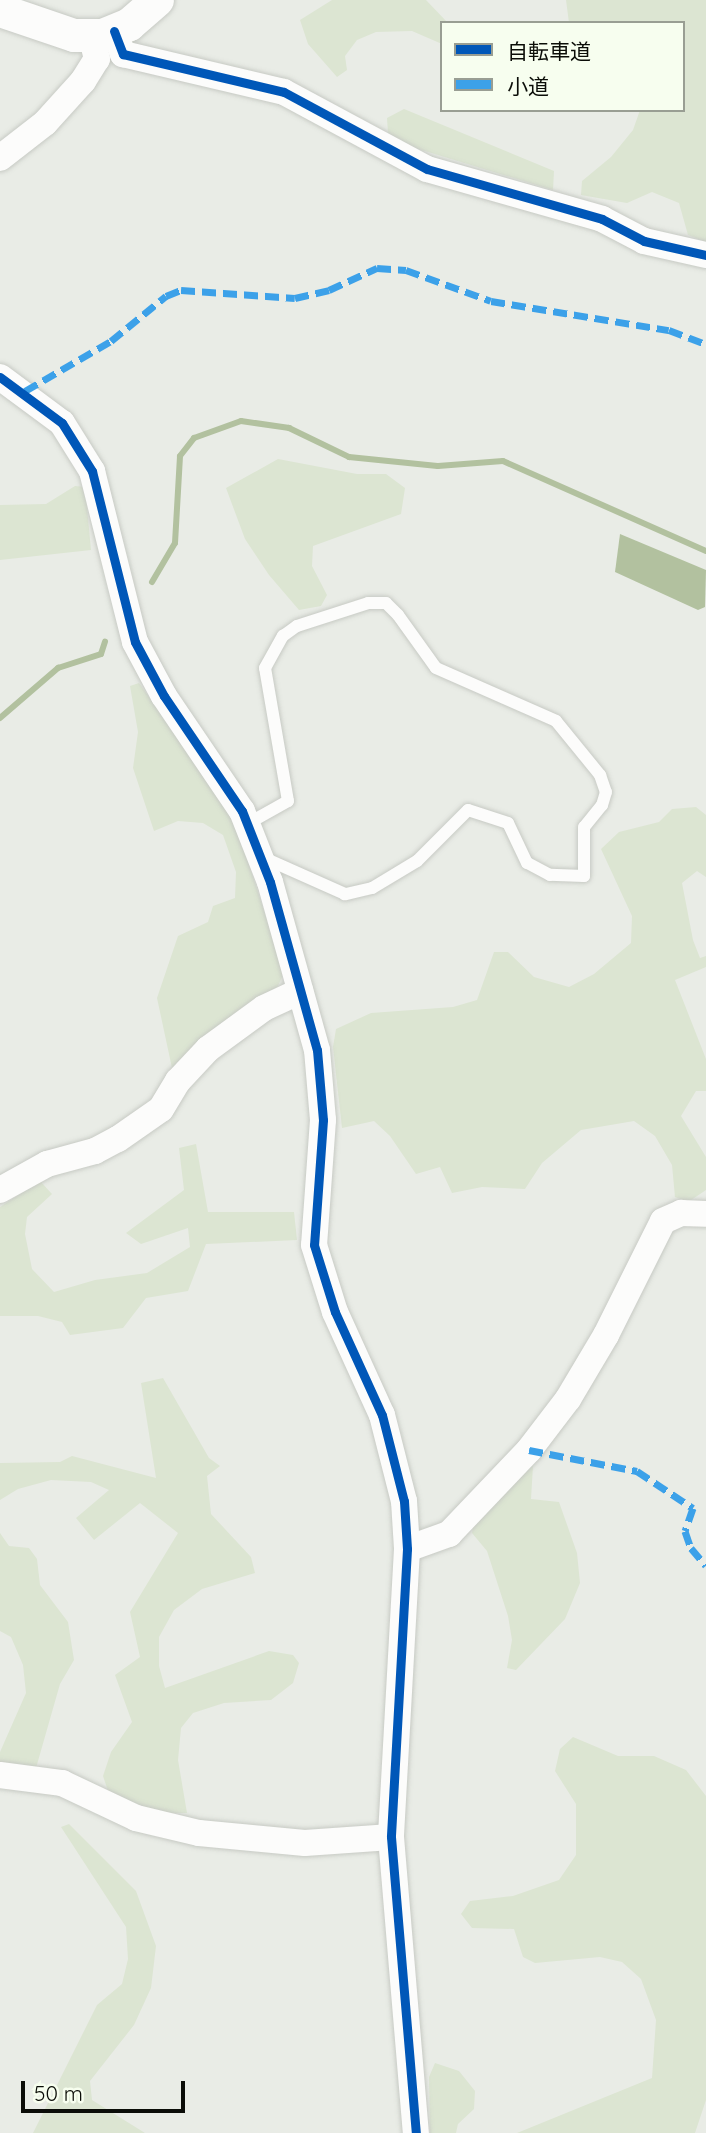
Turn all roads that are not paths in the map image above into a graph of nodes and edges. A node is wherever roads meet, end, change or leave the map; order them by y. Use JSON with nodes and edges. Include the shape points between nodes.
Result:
{"nodes":[{"id":1,"x":157,"y":0,"type":"edge"},
{"id":2,"x":0,"y":10,"type":"edge"},
{"id":3,"x":102,"y":33,"type":"junction"},
{"id":4,"x":0,"y":158,"type":"edge"},
{"id":5,"x":706,"y":255,"type":"edge"},
{"id":6,"x":0,"y":377,"type":"edge"},
{"id":7,"x":247,"y":824,"type":"junction"},
{"id":8,"x":261,"y":857,"type":"junction"},
{"id":9,"x":300,"y":991,"type":"junction"},
{"id":10,"x":0,"y":1190,"type":"edge"},
{"id":11,"x":706,"y":1214,"type":"edge"},
{"id":12,"x":407,"y":1549,"type":"junction"},
{"id":13,"x":0,"y":1775,"type":"edge"},
{"id":14,"x":391,"y":1837,"type":"junction"},
{"id":15,"x":416,"y":2133,"type":"edge"}],
"edges":[{"from":1,"to":3,"type":"street"},
{"from":2,"to":3,"type":"street","via":[[74,35]]},
{"from":3,"to":4,"type":"street","via":[[97,59],[83,81],[45,124]]},
{"from":3,"to":5,"type":"street","via":[[123,54],[284,92],[427,169],[602,219],[644,241]]},
{"from":6,"to":7,"type":"street","via":[[62,423],[87,463],[135,642],[164,696],[221,775]]},
{"from":7,"to":8,"type":"street"},
{"from":7,"to":8,"type":"lane","via":[[288,801],[265,668],[283,636],[297,626],[368,603],[386,603],[436,668],[556,721],[600,775],[606,792],[584,827],[584,876],[550,875],[527,863],[508,823],[468,810],[417,861],[372,888],[345,894]]},
{"from":8,"to":9,"type":"street"},
{"from":9,"to":10,"type":"street","via":[[264,1008],[208,1049],[178,1081],[161,1110],[118,1139],[95,1152],[47,1164]]},
{"from":9,"to":12,"type":"street","via":[[322,1084],[314,1245],[335,1312],[382,1415],[404,1501]]},
{"from":11,"to":12,"type":"street","via":[[681,1213],[663,1220],[607,1335],[537,1440],[449,1534]]},
{"from":12,"to":14,"type":"street"},
{"from":13,"to":14,"type":"street","via":[[62,1783],[136,1818],[199,1833],[305,1843]]},
{"from":14,"to":15,"type":"street"}]}
